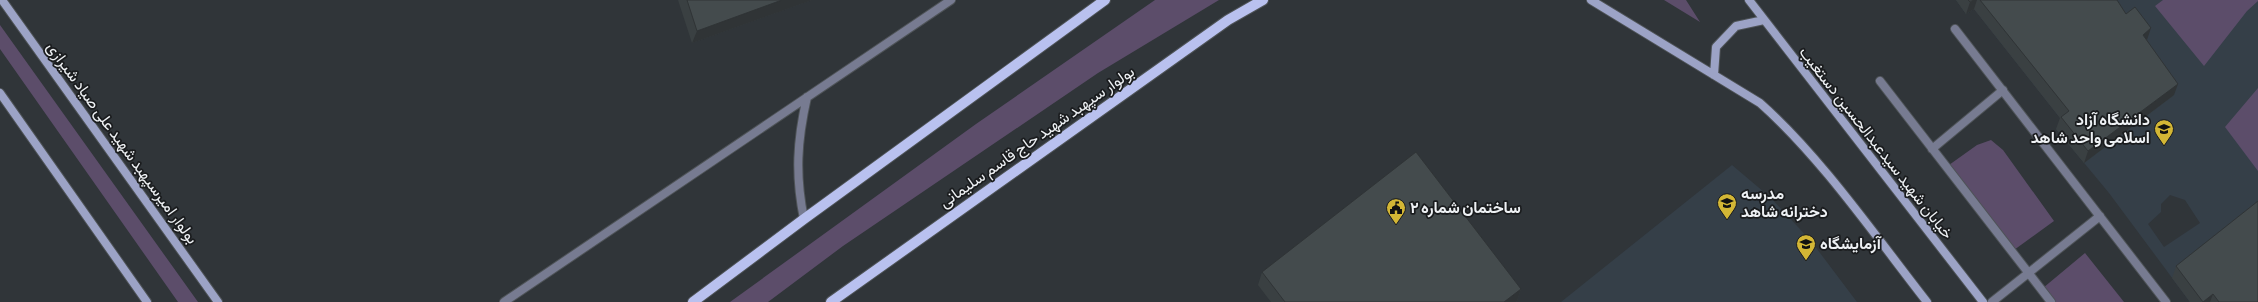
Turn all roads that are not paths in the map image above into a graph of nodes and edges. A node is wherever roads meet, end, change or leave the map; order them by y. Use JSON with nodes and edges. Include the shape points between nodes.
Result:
{"nodes":[{"id":1,"x":2,"y":0,"type":"edge"},
{"id":2,"x":951,"y":0,"type":"edge"},
{"id":3,"x":1105,"y":0,"type":"edge"},
{"id":4,"x":1263,"y":0,"type":"edge"},
{"id":5,"x":1591,"y":0,"type":"edge"},
{"id":6,"x":1749,"y":0,"type":"edge"},
{"id":7,"x":1764,"y":20,"type":"junction"},
{"id":8,"x":1955,"y":29,"type":"dead end"},
{"id":9,"x":1714,"y":75,"type":"junction"},
{"id":10,"x":1880,"y":81,"type":"dead end"},
{"id":11,"x":2003,"y":90,"type":"junction"},
{"id":12,"x":0,"y":92,"type":"edge"},
{"id":13,"x":807,"y":97,"type":"junction"},
{"id":14,"x":1932,"y":149,"type":"junction"},
{"id":15,"x":2100,"y":216,"type":"junction"},
{"id":16,"x":804,"y":219,"type":"junction"},
{"id":17,"x":2029,"y":273,"type":"junction"},
{"id":18,"x":147,"y":302,"type":"edge"},
{"id":19,"x":218,"y":302,"type":"edge"},
{"id":20,"x":504,"y":302,"type":"edge"},
{"id":21,"x":693,"y":302,"type":"edge"},
{"id":22,"x":831,"y":302,"type":"edge"},
{"id":23,"x":1927,"y":302,"type":"edge"},
{"id":24,"x":1983,"y":302,"type":"edge"},
{"id":25,"x":1992,"y":302,"type":"edge"},
{"id":26,"x":2051,"y":302,"type":"edge"},
{"id":27,"x":2166,"y":302,"type":"edge"}],
"edges":[{"from":1,"to":19,"type":"main road","name":"بولوار امیرسپهبد شهید علی صیاد شیرازی"},
{"from":2,"to":13,"type":"street"},
{"from":3,"to":16,"type":"main road"},
{"from":4,"to":22,"type":"main road","name":"بولوار سپهبد شهید حاج قاسم سلیمانی","via":[[1228,20]]},
{"from":5,"to":9,"type":"main road"},
{"from":6,"to":7,"type":"main road","name":"خیابان شهید سیدعبدالحسین دستغیب"},
{"from":7,"to":9,"type":"main road","via":[[1736,26],[1716,47]]},
{"from":7,"to":24,"type":"main road","name":"خیابان شهید سیدعبدالحسین دستغیب"},
{"from":8,"to":11,"type":"street"},
{"from":9,"to":23,"type":"main road","via":[[1760,103],[1774,116],[1833,182]]},
{"from":10,"to":14,"type":"street"},
{"from":11,"to":14,"type":"street"},
{"from":11,"to":15,"type":"street"},
{"from":12,"to":18,"type":"main road"},
{"from":13,"to":16,"type":"street","via":[[797,158],[798,188]]},
{"from":13,"to":20,"type":"street"},
{"from":14,"to":17,"type":"street"},
{"from":15,"to":17,"type":"street"},
{"from":15,"to":27,"type":"street"},
{"from":16,"to":21,"type":"main road"},
{"from":17,"to":25,"type":"street"},
{"from":17,"to":26,"type":"street"}]}
